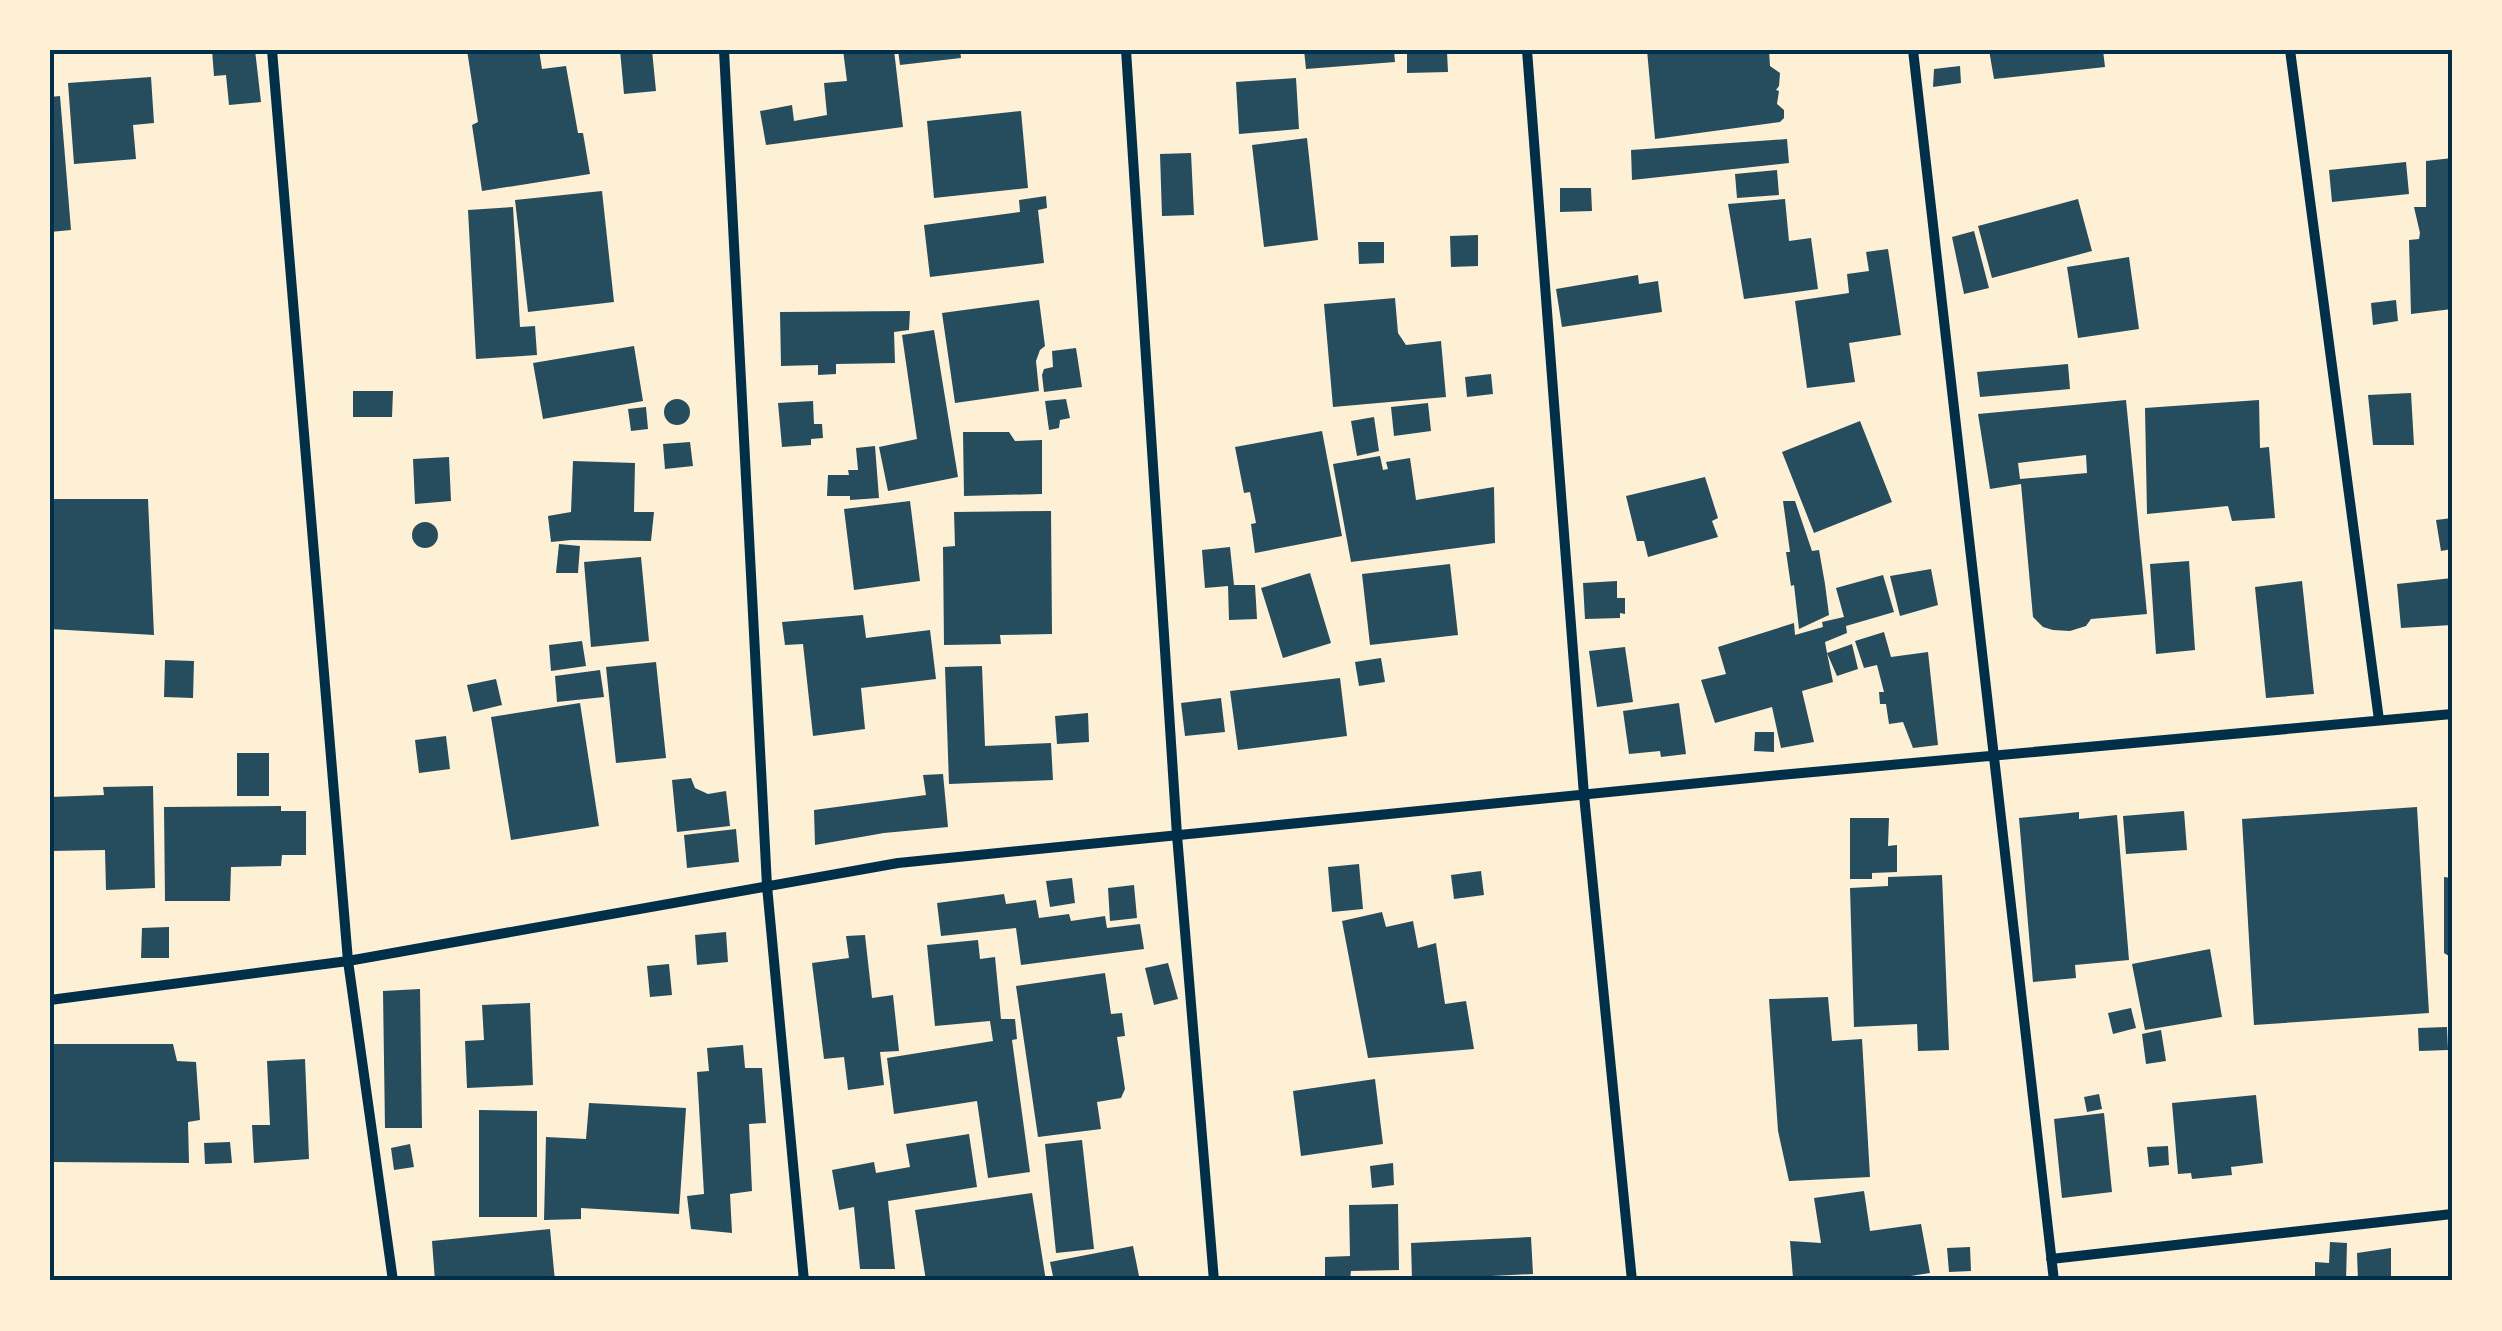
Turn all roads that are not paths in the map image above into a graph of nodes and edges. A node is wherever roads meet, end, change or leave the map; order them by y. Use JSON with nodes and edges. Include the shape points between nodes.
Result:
{"nodes":[{"id":1,"x":272,"y":50,"type":"edge"},
{"id":2,"x":724,"y":50,"type":"edge"},
{"id":3,"x":1126,"y":50,"type":"edge"},
{"id":4,"x":1528,"y":50,"type":"edge"},
{"id":5,"x":1913,"y":50,"type":"edge"},
{"id":6,"x":2290,"y":50,"type":"edge"},
{"id":7,"x":2452,"y":714,"type":"edge"},
{"id":8,"x":2380,"y":720,"type":"junction"},
{"id":9,"x":1996,"y":755,"type":"junction"},
{"id":10,"x":1584,"y":795,"type":"junction"},
{"id":11,"x":1177,"y":835,"type":"junction"},
{"id":12,"x":767,"y":886,"type":"junction"},
{"id":13,"x":348,"y":960,"type":"junction"},
{"id":14,"x":50,"y":1000,"type":"edge"},
{"id":15,"x":2452,"y":1214,"type":"edge"},
{"id":16,"x":2051,"y":1259,"type":"junction"},
{"id":17,"x":393,"y":1281,"type":"edge"},
{"id":18,"x":804,"y":1281,"type":"edge"},
{"id":19,"x":1214,"y":1281,"type":"edge"},
{"id":20,"x":1632,"y":1281,"type":"edge"},
{"id":21,"x":2054,"y":1281,"type":"edge"}],
"edges":[{"from":1,"to":13,"type":"street"},
{"from":2,"to":12,"type":"street"},
{"from":3,"to":11,"type":"street"},
{"from":4,"to":10,"type":"street"},
{"from":5,"to":9,"type":"street"},
{"from":6,"to":8,"type":"street"},
{"from":7,"to":8,"type":"street"},
{"from":8,"to":9,"type":"street"},
{"from":9,"to":10,"type":"street"},
{"from":9,"to":16,"type":"street"},
{"from":10,"to":11,"type":"street"},
{"from":10,"to":20,"type":"street"},
{"from":11,"to":12,"type":"street","via":[[898,863]]},
{"from":11,"to":19,"type":"street"},
{"from":12,"to":13,"type":"street"},
{"from":12,"to":18,"type":"street"},
{"from":13,"to":14,"type":"street"},
{"from":13,"to":17,"type":"street"},
{"from":15,"to":16,"type":"street"},
{"from":16,"to":21,"type":"street"}]}
